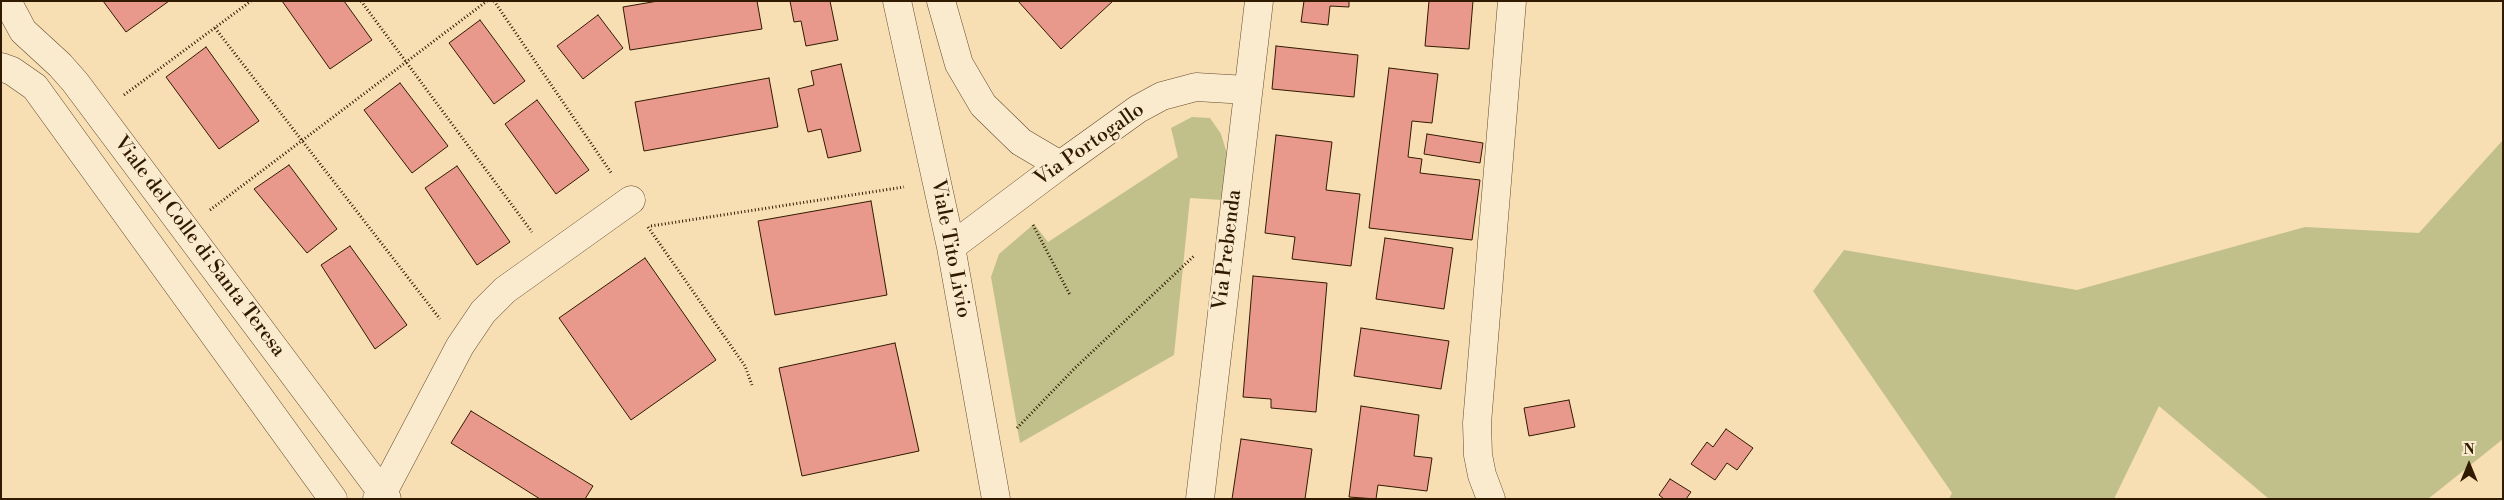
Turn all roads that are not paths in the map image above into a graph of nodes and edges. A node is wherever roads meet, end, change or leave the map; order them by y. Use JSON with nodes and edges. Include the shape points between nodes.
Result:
{"nodes":[{"id":1,"x":6,"y":1,"type":"edge"},
{"id":2,"x":897,"y":1,"type":"edge"},
{"id":3,"x":941,"y":1,"type":"edge"},
{"id":4,"x":1259,"y":1,"type":"edge"},
{"id":5,"x":1512,"y":1,"type":"edge"},
{"id":6,"x":1,"y":31,"type":"edge"},
{"id":7,"x":1,"y":67,"type":"edge"},
{"id":8,"x":1247,"y":90,"type":"junction"},
{"id":9,"x":1060,"y":165,"type":"junction"},
{"id":10,"x":630,"y":200,"type":"dead end"},
{"id":11,"x":950,"y":247,"type":"junction"},
{"id":12,"x":382,"y":497,"type":"edge"},
{"id":13,"x":333,"y":499,"type":"edge"},
{"id":14,"x":996,"y":499,"type":"edge"},
{"id":15,"x":1200,"y":499,"type":"edge"},
{"id":16,"x":1491,"y":499,"type":"edge"}],
"edges":[{"from":1,"to":6,"type":"street"},
{"from":1,"to":12,"type":"street","name":"Viale del Colle di Santa Teresa","via":[[23,31],[69,74]]},
{"from":2,"to":11,"type":"street","name":"Viale Tito Livio"},
{"from":3,"to":9,"type":"street","via":[[960,64],[983,105],[1020,142]]},
{"from":4,"to":8,"type":"street","name":"Via Prebenda"},
{"from":5,"to":16,"type":"street","via":[[1477,423],[1478,455]]},
{"from":7,"to":13,"type":"street","name":"Viale del Colle di Santa Teresa","via":[[35,87]]},
{"from":8,"to":9,"type":"street","name":"Via Portogallo","via":[[1196,87],[1162,96],[1138,109]]},
{"from":8,"to":15,"type":"street","name":"Via Prebenda"},
{"from":9,"to":11,"type":"street","name":"Via Portogallo"},
{"from":10,"to":12,"type":"street","via":[[493,301],[460,346]]},
{"from":11,"to":14,"type":"street","name":"Viale Tito Livio"}]}
